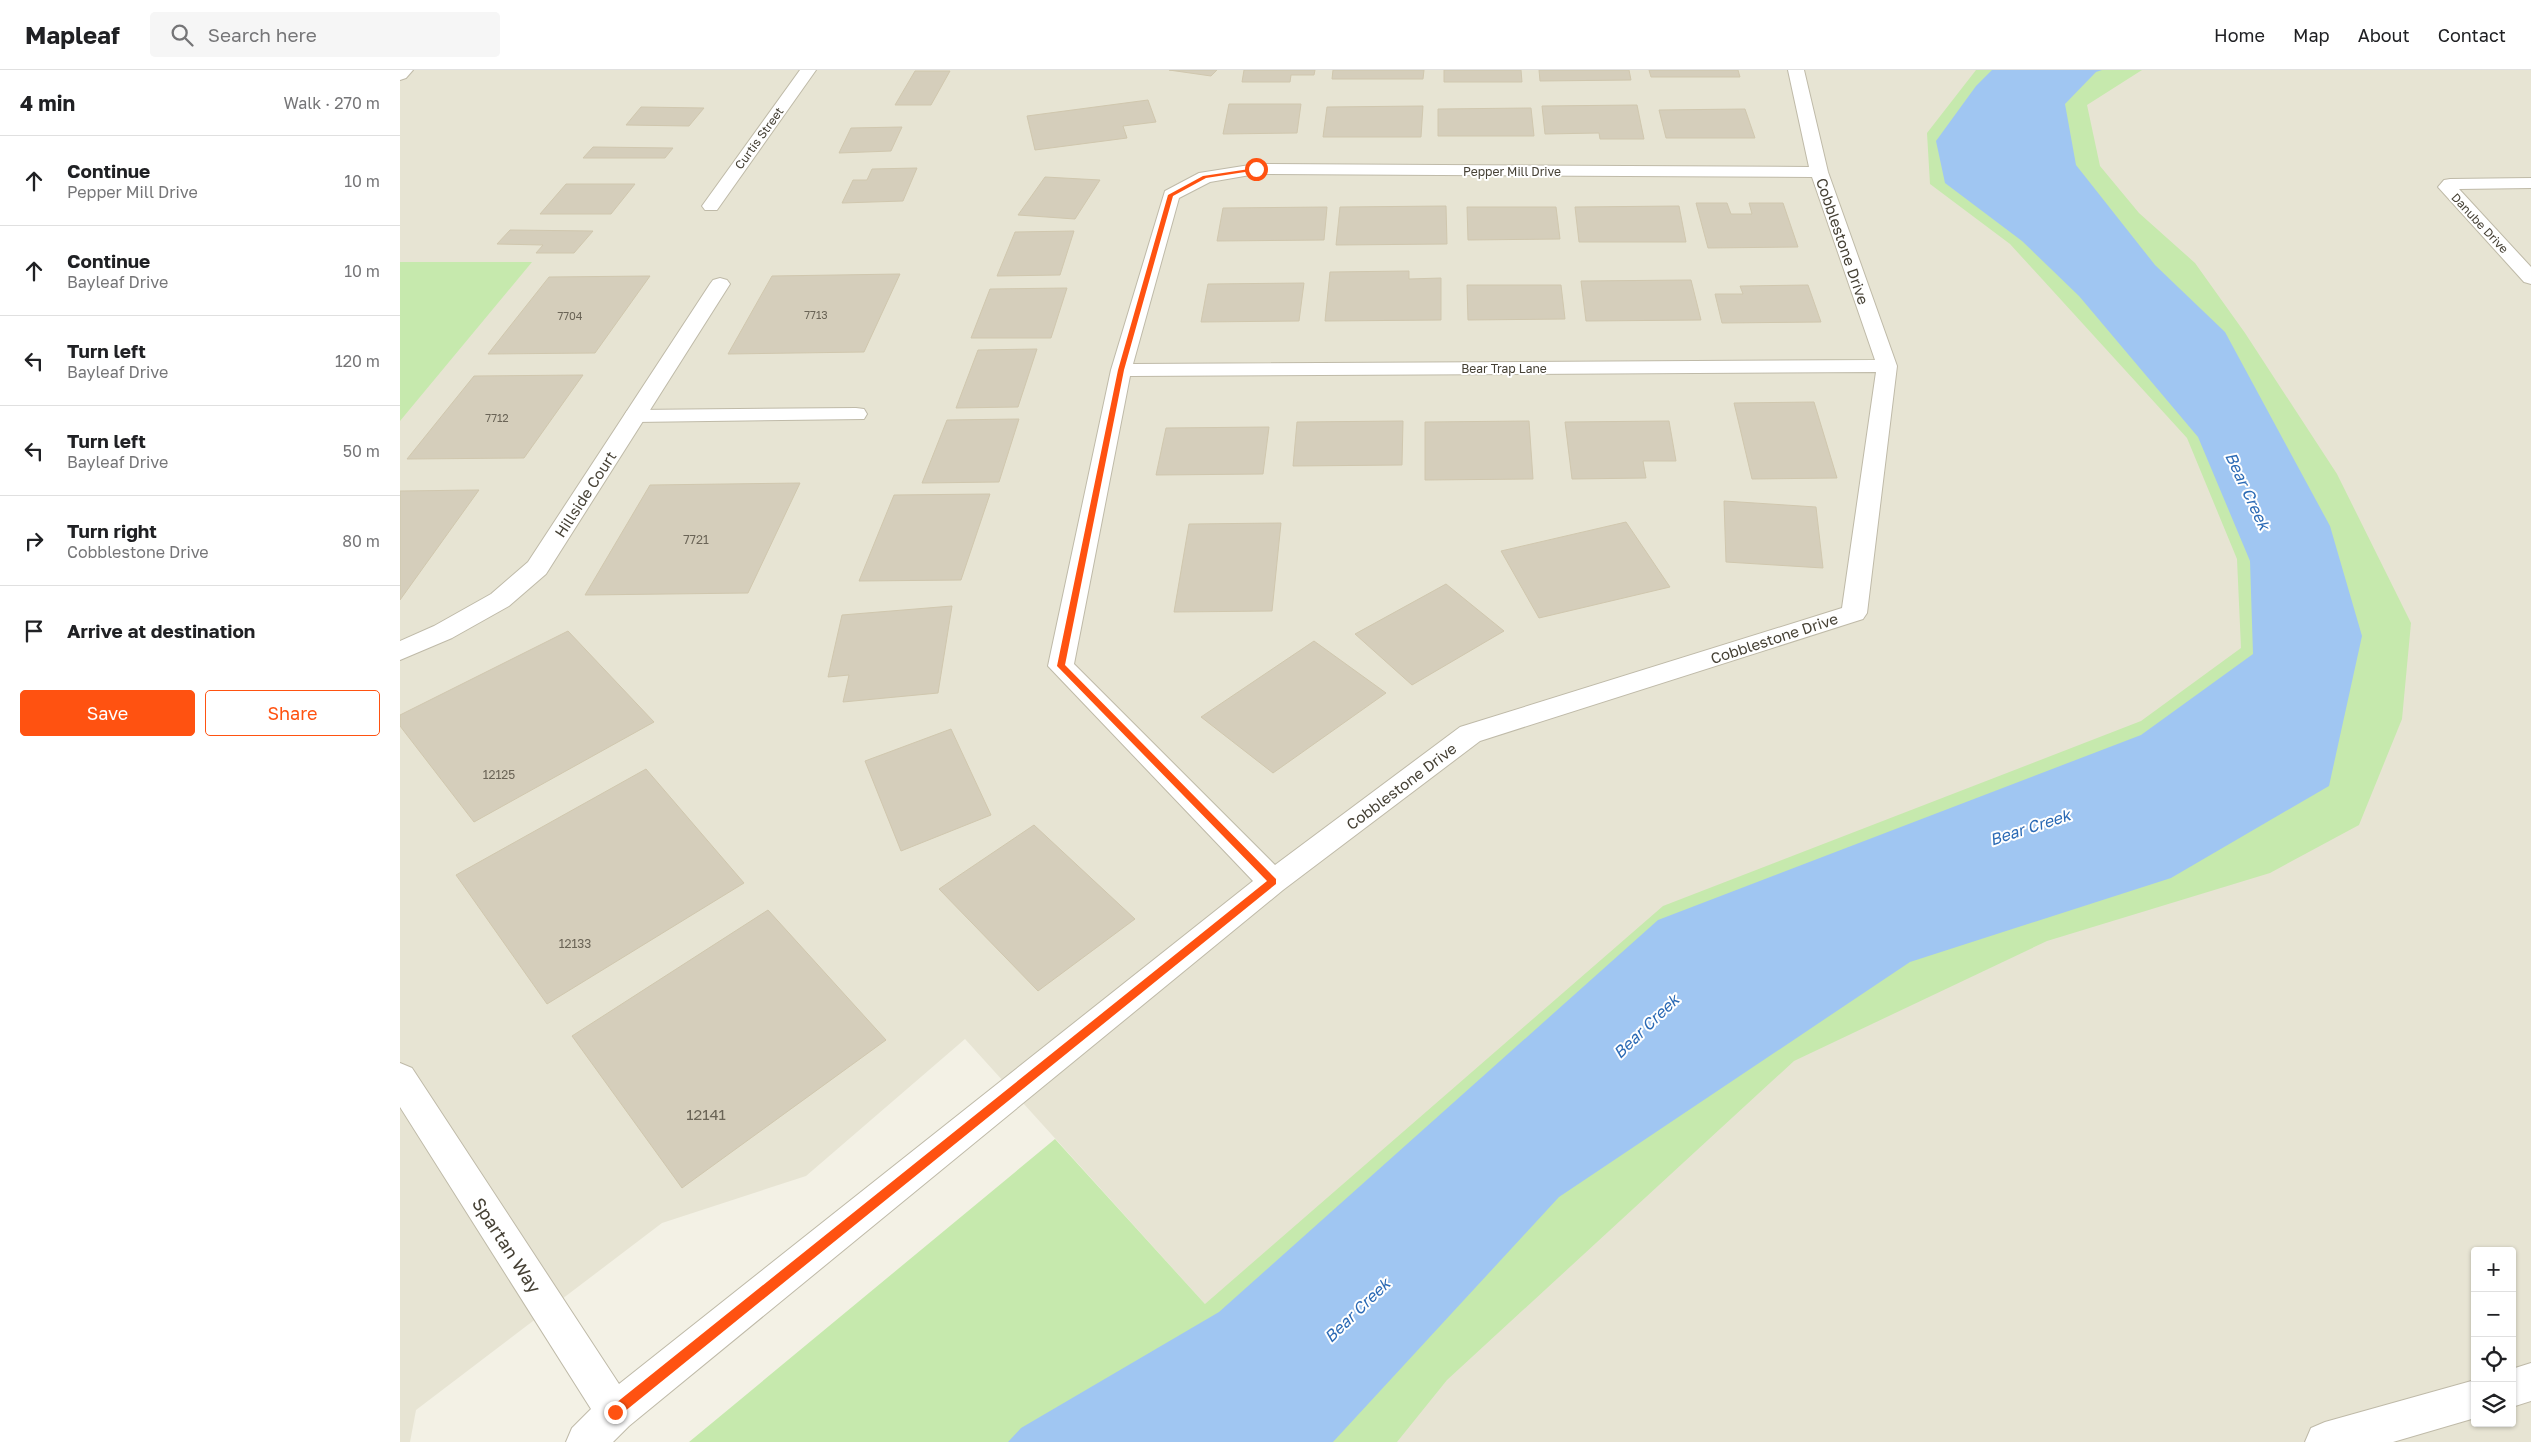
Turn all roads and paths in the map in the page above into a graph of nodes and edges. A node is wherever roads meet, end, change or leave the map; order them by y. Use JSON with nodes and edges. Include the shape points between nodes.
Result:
{"nodes":[{"id":1,"x":405,"y":70,"type":"edge"},
{"id":2,"x":808,"y":70,"type":"edge"},
{"id":3,"x":1796,"y":70,"type":"edge"},
{"id":4,"x":400,"y":75,"type":"edge"},
{"id":5,"x":1819,"y":172,"type":"junction"},
{"id":6,"x":2531,"y":183,"type":"edge"},
{"id":7,"x":711,"y":206,"type":"dead end"},
{"id":8,"x":2531,"y":278,"type":"edge"},
{"id":9,"x":720,"y":284,"type":"dead end"},
{"id":10,"x":1887,"y":366,"type":"junction"},
{"id":11,"x":1121,"y":370,"type":"junction"},
{"id":12,"x":856,"y":414,"type":"dead end"},
{"id":13,"x":635,"y":416,"type":"junction"},
{"id":14,"x":400,"y":651,"type":"edge"},
{"id":15,"x":1273,"y":882,"type":"junction"},
{"id":16,"x":400,"y":1078,"type":"edge"},
{"id":17,"x":2531,"y":1382,"type":"edge"},
{"id":18,"x":2516,"y":1387,"type":"edge"},
{"id":19,"x":2471,"y":1400,"type":"edge"},
{"id":20,"x":615,"y":1412,"type":"junction"},
{"id":21,"x":586,"y":1442,"type":"edge"},
{"id":22,"x":2325,"y":1442,"type":"edge"}],
"edges":[{"from":1,"to":4,"type":"street"},
{"from":2,"to":7,"type":"street","name":"Curtis Street"},
{"from":3,"to":5,"type":"street","name":"Cobblestone Drive"},
{"from":5,"to":10,"type":"street","name":"Cobblestone Drive"},
{"from":5,"to":11,"type":"street","name":"Pepper Mill Drive","via":[[1256,169],[1205,177],[1170,195]]},
{"from":6,"to":8,"type":"street","name":"Danube Drive","via":[[2450,184],[2447,187]]},
{"from":9,"to":13,"type":"street","name":"Hillside Court"},
{"from":10,"to":11,"type":"street","name":"Bear Trap Lane"},
{"from":10,"to":15,"type":"street","name":"Cobblestone Drive","via":[[1854,613],[1470,734]]},
{"from":11,"to":15,"type":"street","name":"Pepper Mill Drive","via":[[1061,666]]},
{"from":12,"to":13,"type":"street"},
{"from":13,"to":14,"type":"street","name":"Hillside Court","via":[[537,568],[500,600],[443,632]]},
{"from":15,"to":20,"type":"street","name":"Cobblestone Drive"},
{"from":16,"to":20,"type":"street","name":"Spartan Way"},
{"from":17,"to":18,"type":"street"},
{"from":19,"to":22,"type":"street"},
{"from":20,"to":21,"type":"street","name":"Cobblestone Drive"}]}
